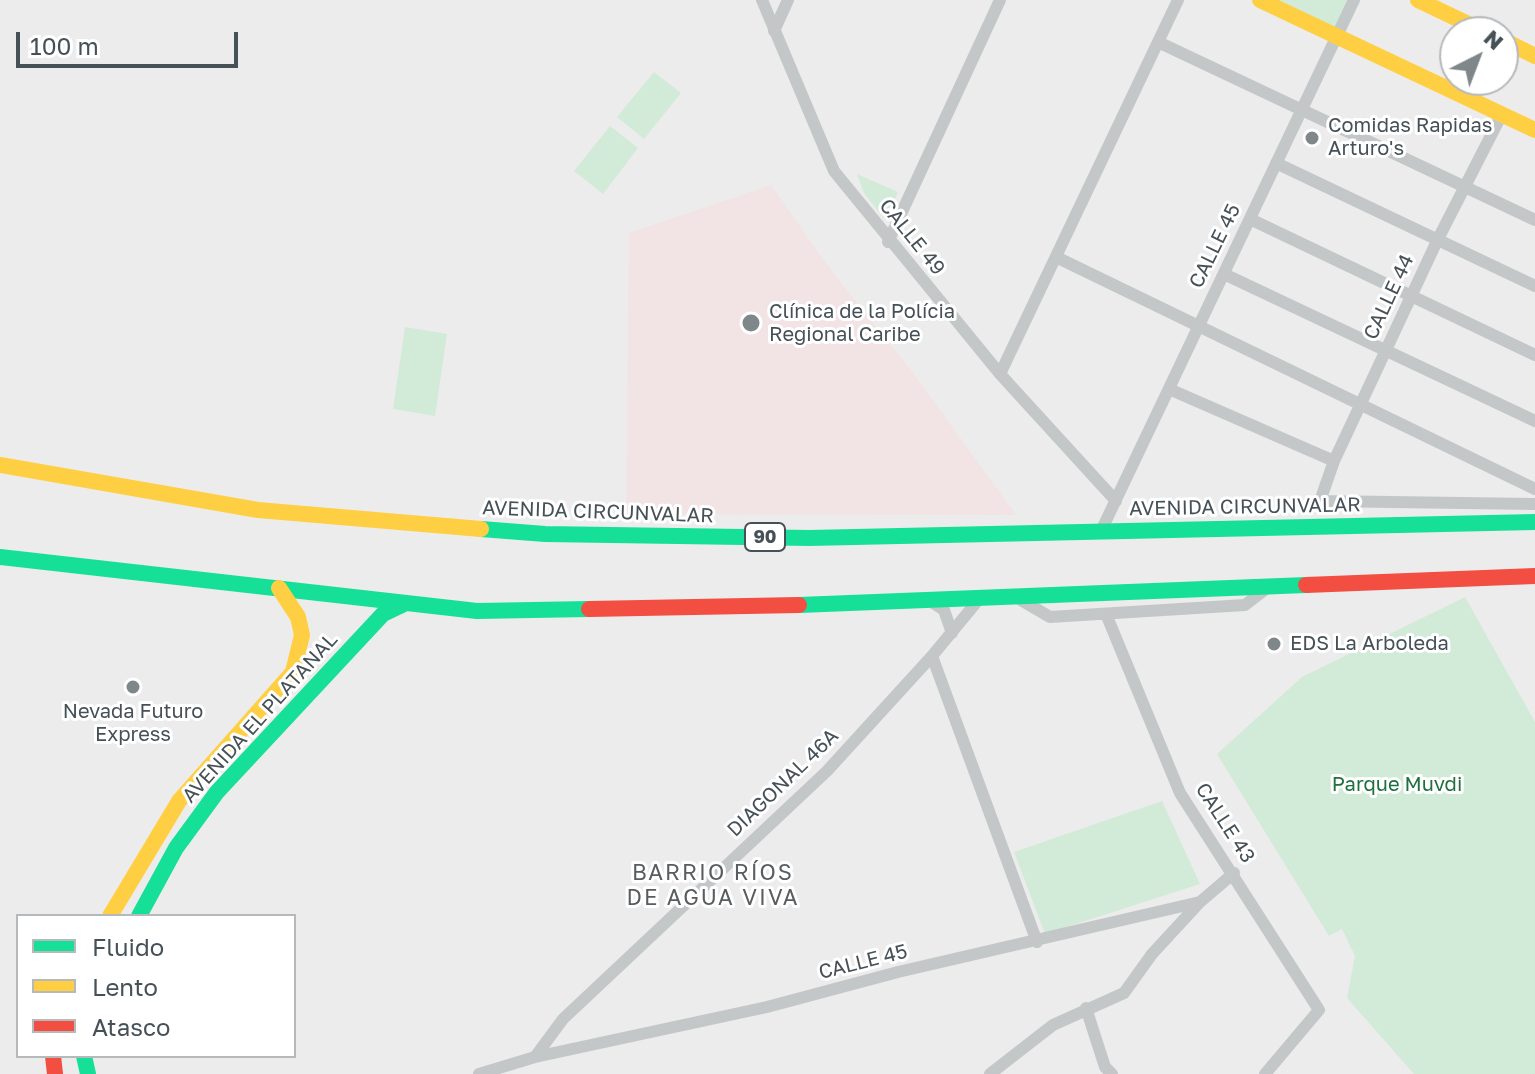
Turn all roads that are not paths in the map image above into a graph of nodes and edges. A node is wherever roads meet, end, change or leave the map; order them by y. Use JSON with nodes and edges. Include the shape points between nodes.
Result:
{"nodes":[{"id":1,"x":762,"y":0,"type":"edge"},
{"id":2,"x":788,"y":0,"type":"edge"},
{"id":3,"x":1000,"y":0,"type":"edge"},
{"id":4,"x":1178,"y":0,"type":"edge"},
{"id":5,"x":1260,"y":0,"type":"edge"},
{"id":6,"x":1354,"y":0,"type":"edge"},
{"id":7,"x":1418,"y":0,"type":"edge"},
{"id":8,"x":1452,"y":16,"type":"edge"},
{"id":9,"x":774,"y":31,"type":"junction"},
{"id":10,"x":1337,"y":35,"type":"junction"},
{"id":11,"x":1158,"y":42,"type":"junction"},
{"id":12,"x":1301,"y":110,"type":"junction"},
{"id":13,"x":1502,"y":114,"type":"junction"},
{"id":14,"x":1535,"y":130,"type":"edge"},
{"id":15,"x":1276,"y":163,"type":"junction"},
{"id":16,"x":1465,"y":187,"type":"junction"},
{"id":17,"x":1250,"y":219,"type":"junction"},
{"id":18,"x":1535,"y":220,"type":"edge"},
{"id":19,"x":1437,"y":241,"type":"junction"},
{"id":20,"x":888,"y":242,"type":"junction"},
{"id":21,"x":1056,"y":257,"type":"junction"},
{"id":22,"x":1224,"y":274,"type":"junction"},
{"id":23,"x":1535,"y":286,"type":"edge"},
{"id":24,"x":1411,"y":297,"type":"junction"},
{"id":25,"x":1198,"y":327,"type":"junction"},
{"id":26,"x":1387,"y":349,"type":"junction"},
{"id":27,"x":1535,"y":355,"type":"edge"},
{"id":28,"x":1000,"y":374,"type":"junction"},
{"id":29,"x":1169,"y":389,"type":"junction"},
{"id":30,"x":1361,"y":404,"type":"junction"},
{"id":31,"x":1535,"y":421,"type":"edge"},
{"id":32,"x":1334,"y":461,"type":"junction"},
{"id":33,"x":0,"y":465,"type":"edge"},
{"id":34,"x":1535,"y":489,"type":"edge"},
{"id":35,"x":1535,"y":504,"type":"edge"},
{"id":36,"x":1115,"y":506,"type":"junction"},
{"id":37,"x":1530,"y":523,"type":"edge"},
{"id":38,"x":1102,"y":529,"type":"junction"},
{"id":39,"x":1132,"y":529,"type":"junction"},
{"id":40,"x":0,"y":557,"type":"edge"},
{"id":41,"x":1535,"y":576,"type":"edge"},
{"id":42,"x":1270,"y":586,"type":"junction"},
{"id":43,"x":279,"y":588,"type":"junction"},
{"id":44,"x":981,"y":597,"type":"junction"},
{"id":45,"x":1015,"y":597,"type":"junction"},
{"id":46,"x":929,"y":600,"type":"junction"},
{"id":47,"x":404,"y":604,"type":"junction"},
{"id":48,"x":1106,"y":614,"type":"junction"},
{"id":49,"x":952,"y":633,"type":"junction"},
{"id":50,"x":932,"y":656,"type":"junction"},
{"id":51,"x":1234,"y":873,"type":"junction"},
{"id":52,"x":1200,"y":902,"type":"junction"},
{"id":53,"x":111,"y":914,"type":"edge"},
{"id":54,"x":140,"y":914,"type":"edge"},
{"id":55,"x":1037,"y":942,"type":"junction"},
{"id":56,"x":1086,"y":1008,"type":"junction"},
{"id":57,"x":535,"y":1057,"type":"junction"},
{"id":58,"x":1000,"y":1071,"type":"edge"},
{"id":59,"x":479,"y":1074,"type":"edge"},
{"id":60,"x":1112,"y":1074,"type":"edge"},
{"id":61,"x":1265,"y":1074,"type":"edge"}],
"edges":[{"from":1,"to":9,"type":"street","name":"CALLE 49"},
{"from":2,"to":9,"type":"street"},
{"from":3,"to":20,"type":"street"},
{"from":4,"to":11,"type":"street"},
{"from":5,"to":10,"type":"main road"},
{"from":6,"to":10,"type":"street","name":"CALLE 45"},
{"from":7,"to":8,"type":"main road"},
{"from":9,"to":20,"type":"street","name":"CALLE 49","via":[[834,171]]},
{"from":10,"to":12,"type":"street","name":"CALLE 45"},
{"from":10,"to":13,"type":"main road"},
{"from":11,"to":12,"type":"street"},
{"from":11,"to":21,"type":"street"},
{"from":12,"to":15,"type":"street","name":"CALLE 45"},
{"from":12,"to":16,"type":"street"},
{"from":13,"to":14,"type":"main road"},
{"from":13,"to":16,"type":"street","name":"CALLE 44"},
{"from":15,"to":17,"type":"street","name":"CALLE 45"},
{"from":15,"to":19,"type":"street"},
{"from":16,"to":18,"type":"street"},
{"from":16,"to":19,"type":"street","name":"CALLE 44"},
{"from":17,"to":22,"type":"street","name":"CALLE 45"},
{"from":17,"to":24,"type":"street"},
{"from":19,"to":23,"type":"street"},
{"from":19,"to":24,"type":"street","name":"CALLE 44"},
{"from":20,"to":28,"type":"street","name":"CALLE 49"},
{"from":21,"to":25,"type":"street"},
{"from":21,"to":28,"type":"street"},
{"from":22,"to":25,"type":"street","name":"CALLE 45"},
{"from":22,"to":26,"type":"street"},
{"from":24,"to":26,"type":"street","name":"CALLE 44"},
{"from":24,"to":27,"type":"street"},
{"from":25,"to":29,"type":"street","name":"CALLE 45"},
{"from":25,"to":30,"type":"street"},
{"from":26,"to":30,"type":"street","name":"CALLE 44"},
{"from":26,"to":31,"type":"street"},
{"from":28,"to":36,"type":"street","name":"CALLE 49"},
{"from":29,"to":32,"type":"street"},
{"from":29,"to":36,"type":"street","name":"CALLE 45"},
{"from":30,"to":32,"type":"street","name":"CALLE 44"},
{"from":30,"to":34,"type":"street"},
{"from":32,"to":35,"type":"street","name":"CALLE 44","via":[[1320,501]]},
{"from":33,"to":38,"type":"main road","name":"AVENIDA CIRCUNVALAR","number":"90","via":[[258,510],[545,534],[809,538]]},
{"from":35,"to":37,"type":"street"},
{"from":36,"to":38,"type":"street","name":"CALLE 45"},
{"from":36,"to":39,"type":"street"},
{"from":37,"to":39,"type":"main road","name":"AVENIDA CIRCUNVALAR","number":"90"},
{"from":38,"to":39,"type":"main road","name":"AVENIDA CIRCUNVALAR","number":"90"},
{"from":40,"to":43,"type":"main road"},
{"from":41,"to":42,"type":"main road"},
{"from":42,"to":45,"type":"main road"},
{"from":42,"to":48,"type":"street","via":[[1245,605]]},
{"from":43,"to":47,"type":"main road"},
{"from":43,"to":53,"type":"main road","name":"AVENIDA EL PLATANAL","via":[[298,617],[302,635],[293,672],[179,801]]},
{"from":44,"to":45,"type":"main road"},
{"from":44,"to":46,"type":"main road"},
{"from":44,"to":49,"type":"street","name":"DIAGONAL 46A"},
{"from":45,"to":48,"type":"street","via":[[1050,617]]},
{"from":46,"to":47,"type":"main road","via":[[477,611]]},
{"from":46,"to":49,"type":"street","via":[[944,610]]},
{"from":47,"to":54,"type":"main road","name":"AVENIDA EL PLATANAL","via":[[383,614],[217,792],[176,848]]},
{"from":48,"to":51,"type":"street","name":"CALLE 43","via":[[1180,793]]},
{"from":49,"to":50,"type":"street","name":"DIAGONAL 46A"},
{"from":50,"to":55,"type":"street"},
{"from":50,"to":57,"type":"street","name":"DIAGONAL 46A","via":[[827,771],[563,1019]]},
{"from":51,"to":52,"type":"street"},
{"from":51,"to":61,"type":"street","name":"CALLE 43","via":[[1319,1010]]},
{"from":52,"to":55,"type":"street","name":"CALLE 45"},
{"from":52,"to":56,"type":"street","via":[[1124,993]]},
{"from":55,"to":57,"type":"street","name":"CALLE 45"},
{"from":56,"to":58,"type":"street","via":[[1053,1025]]},
{"from":56,"to":60,"type":"street"},
{"from":57,"to":59,"type":"street","name":"CALLE 45"}]}
